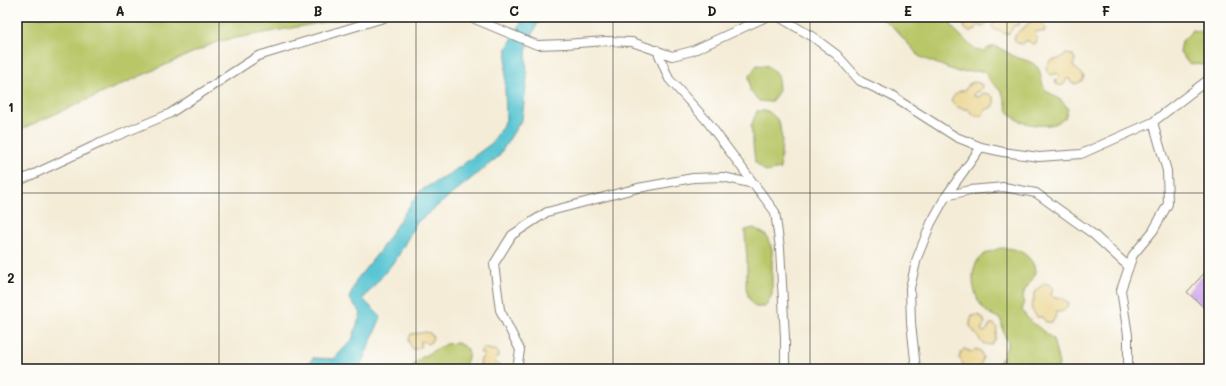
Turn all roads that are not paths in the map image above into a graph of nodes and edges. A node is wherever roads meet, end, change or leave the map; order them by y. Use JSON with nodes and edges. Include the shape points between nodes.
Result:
{"nodes":[{"id":1,"x":387,"y":17,"type":"edge"},
{"id":2,"x":470,"y":17,"type":"edge"},
{"id":3,"x":766,"y":17,"type":"edge"},
{"id":4,"x":779,"y":17,"type":"edge"},
{"id":5,"x":657,"y":50,"type":"junction"},
{"id":6,"x":1209,"y":78,"type":"edge"},
{"id":7,"x":1153,"y":122,"type":"junction"},
{"id":8,"x":981,"y":147,"type":"junction"},
{"id":9,"x":17,"y":182,"type":"edge"},
{"id":10,"x":754,"y":184,"type":"junction"},
{"id":11,"x":946,"y":196,"type":"junction"},
{"id":12,"x":1129,"y":267,"type":"junction"},
{"id":13,"x":517,"y":369,"type":"edge"},
{"id":14,"x":785,"y":369,"type":"edge"},
{"id":15,"x":916,"y":369,"type":"edge"},
{"id":16,"x":1128,"y":369,"type":"edge"}],
"edges":[{"from":1,"to":9,"type":"lane","via":[[258,56],[169,114]]},
{"from":2,"to":5,"type":"lane","via":[[537,44],[632,42]]},
{"from":3,"to":5,"type":"lane","via":[[692,51],[672,56]]},
{"from":4,"to":8,"type":"lane","via":[[813,36],[837,55],[860,81],[890,95],[956,137]]},
{"from":5,"to":10,"type":"lane","via":[[669,79],[707,121]]},
{"from":6,"to":7,"type":"lane"},
{"from":7,"to":8,"type":"lane","via":[[1081,154],[1039,157]]},
{"from":7,"to":12,"type":"lane","via":[[1167,171],[1168,204],[1153,231],[1133,255]]},
{"from":8,"to":11,"type":"lane"},
{"from":10,"to":13,"type":"lane","via":[[724,177],[693,178],[638,188],[547,212],[512,235],[494,264],[500,310],[520,350]]},
{"from":10,"to":14,"type":"lane","via":[[775,212],[780,248]]},
{"from":11,"to":12,"type":"lane","via":[[1004,186],[1036,193],[1093,234]]},
{"from":11,"to":15,"type":"lane","via":[[931,223],[917,258],[910,288]]},
{"from":12,"to":16,"type":"lane","via":[[1122,290],[1128,335]]}]}
